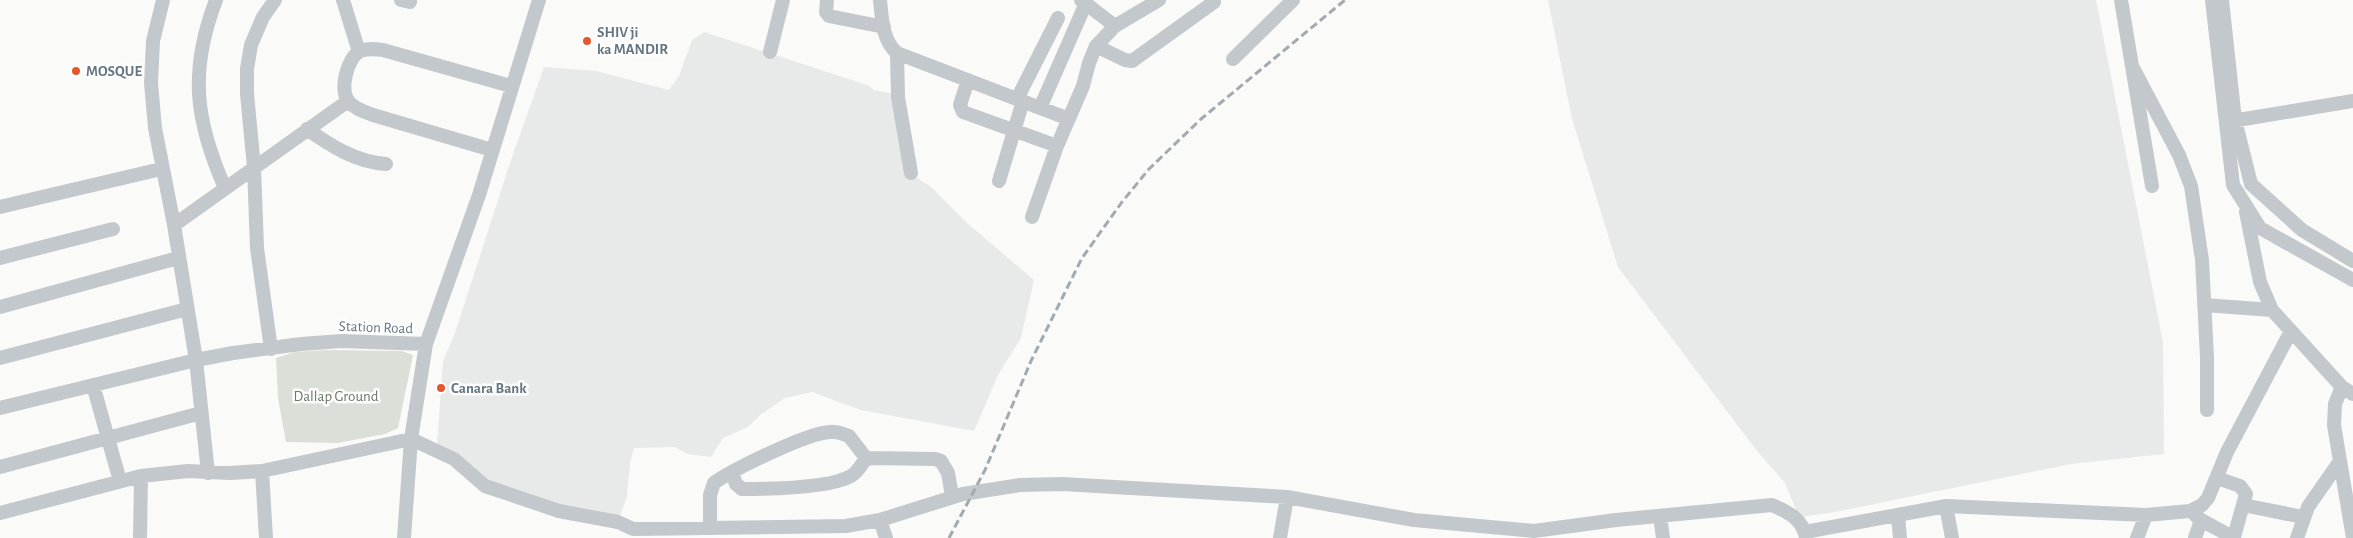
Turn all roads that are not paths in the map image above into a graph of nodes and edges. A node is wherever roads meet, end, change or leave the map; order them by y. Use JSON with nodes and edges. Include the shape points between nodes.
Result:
{"nodes":[{"id":1,"x":163,"y":0,"type":"edge"},
{"id":2,"x":216,"y":0,"type":"edge"},
{"id":3,"x":275,"y":0,"type":"edge"},
{"id":4,"x":343,"y":0,"type":"edge"},
{"id":5,"x":539,"y":0,"type":"edge"},
{"id":6,"x":783,"y":0,"type":"edge"},
{"id":7,"x":827,"y":0,"type":"edge"},
{"id":8,"x":880,"y":0,"type":"edge"},
{"id":9,"x":1159,"y":0,"type":"edge"},
{"id":10,"x":1293,"y":0,"type":"edge"},
{"id":11,"x":2121,"y":0,"type":"edge"},
{"id":12,"x":2212,"y":0,"type":"edge"},
{"id":13,"x":2222,"y":0,"type":"edge"},
{"id":14,"x":1084,"y":2,"type":"edge"},
{"id":15,"x":1214,"y":2,"type":"dead end"},
{"id":16,"x":1058,"y":18,"type":"dead end"},
{"id":17,"x":884,"y":26,"type":"junction"},
{"id":18,"x":1115,"y":26,"type":"junction"},
{"id":19,"x":1096,"y":46,"type":"junction"},
{"id":20,"x":359,"y":52,"type":"junction"},
{"id":21,"x":770,"y":52,"type":"dead end"},
{"id":22,"x":897,"y":53,"type":"junction"},
{"id":23,"x":1233,"y":59,"type":"dead end"},
{"id":24,"x":2132,"y":66,"type":"junction"},
{"id":25,"x":968,"y":80,"type":"junction"},
{"id":26,"x":511,"y":86,"type":"junction"},
{"id":27,"x":348,"y":100,"type":"junction"},
{"id":28,"x":1020,"y":100,"type":"junction"},
{"id":29,"x":2353,"y":101,"type":"edge"},
{"id":30,"x":1040,"y":108,"type":"junction"},
{"id":31,"x":1069,"y":118,"type":"junction"},
{"id":32,"x":2230,"y":121,"type":"junction"},
{"id":33,"x":307,"y":129,"type":"junction"},
{"id":34,"x":1014,"y":131,"type":"junction"},
{"id":35,"x":1057,"y":146,"type":"junction"},
{"id":36,"x":492,"y":150,"type":"junction"},
{"id":37,"x":386,"y":164,"type":"dead end"},
{"id":38,"x":254,"y":167,"type":"junction"},
{"id":39,"x":161,"y":169,"type":"junction"},
{"id":40,"x":911,"y":173,"type":"dead end"},
{"id":41,"x":999,"y":181,"type":"dead end"},
{"id":42,"x":2152,"y":186,"type":"dead end"},
{"id":43,"x":2254,"y":186,"type":"junction"},
{"id":44,"x":225,"y":188,"type":"junction"},
{"id":45,"x":2244,"y":204,"type":"junction"},
{"id":46,"x":0,"y":207,"type":"edge"},
{"id":47,"x":1032,"y":217,"type":"dead end"},
{"id":48,"x":174,"y":226,"type":"junction"},
{"id":49,"x":113,"y":228,"type":"dead end"},
{"id":50,"x":1,"y":255,"type":"edge"},
{"id":51,"x":178,"y":258,"type":"junction"},
{"id":52,"x":2353,"y":261,"type":"edge"},
{"id":53,"x":2353,"y":280,"type":"edge"},
{"id":54,"x":2204,"y":305,"type":"junction"},
{"id":55,"x":0,"y":307,"type":"edge"},
{"id":56,"x":187,"y":309,"type":"junction"},
{"id":57,"x":2272,"y":310,"type":"junction"},
{"id":58,"x":2291,"y":331,"type":"junction"},
{"id":59,"x":426,"y":344,"type":"junction"},
{"id":60,"x":271,"y":349,"type":"junction"},
{"id":61,"x":0,"y":358,"type":"edge"},
{"id":62,"x":196,"y":360,"type":"junction"},
{"id":63,"x":94,"y":385,"type":"junction"},
{"id":64,"x":2348,"y":390,"type":"edge"},
{"id":65,"x":0,"y":408,"type":"edge"},
{"id":66,"x":2207,"y":410,"type":"dead end"},
{"id":67,"x":202,"y":413,"type":"junction"},
{"id":68,"x":108,"y":438,"type":"junction"},
{"id":69,"x":411,"y":439,"type":"junction"},
{"id":70,"x":866,"y":458,"type":"junction"},
{"id":71,"x":2340,"y":461,"type":"junction"},
{"id":72,"x":0,"y":467,"type":"edge"},
{"id":73,"x":262,"y":471,"type":"junction"},
{"id":74,"x":732,"y":472,"type":"junction"},
{"id":75,"x":208,"y":473,"type":"junction"},
{"id":76,"x":142,"y":476,"type":"junction"},
{"id":77,"x":2217,"y":478,"type":"junction"},
{"id":78,"x":120,"y":481,"type":"junction"},
{"id":79,"x":957,"y":495,"type":"junction"},
{"id":80,"x":1287,"y":497,"type":"junction"},
{"id":81,"x":2243,"y":505,"type":"junction"},
{"id":82,"x":1946,"y":506,"type":"junction"},
{"id":83,"x":0,"y":513,"type":"edge"},
{"id":84,"x":1660,"y":516,"type":"junction"},
{"id":85,"x":1898,"y":516,"type":"junction"},
{"id":86,"x":2146,"y":516,"type":"junction"},
{"id":87,"x":2196,"y":516,"type":"junction"},
{"id":88,"x":2303,"y":517,"type":"junction"},
{"id":89,"x":880,"y":520,"type":"junction"},
{"id":90,"x":706,"y":530,"type":"edge"},
{"id":91,"x":631,"y":533,"type":"edge"},
{"id":92,"x":1519,"y":534,"type":"edge"},
{"id":93,"x":1806,"y":535,"type":"edge"},
{"id":94,"x":140,"y":538,"type":"edge"},
{"id":95,"x":266,"y":538,"type":"edge"},
{"id":96,"x":404,"y":538,"type":"edge"},
{"id":97,"x":886,"y":538,"type":"edge"},
{"id":98,"x":1280,"y":538,"type":"edge"},
{"id":99,"x":1663,"y":538,"type":"edge"},
{"id":100,"x":1900,"y":538,"type":"edge"},
{"id":101,"x":1952,"y":538,"type":"edge"},
{"id":102,"x":2137,"y":538,"type":"edge"},
{"id":103,"x":2195,"y":538,"type":"edge"},
{"id":104,"x":2234,"y":538,"type":"edge"},
{"id":105,"x":2297,"y":538,"type":"edge"},
{"id":106,"x":2353,"y":538,"type":"edge"}],
"edges":[{"from":1,"to":39,"type":"street","via":[[153,41],[151,83]]},
{"from":2,"to":44,"type":"street","via":[[204,38],[198,70],[198,96],[202,128]]},
{"from":3,"to":38,"type":"street","via":[[263,17],[251,45],[247,69]]},
{"from":4,"to":20,"type":"street"},
{"from":5,"to":26,"type":"street","name":"Station Road"},
{"from":6,"to":21,"type":"street"},
{"from":7,"to":17,"type":"street","via":[[829,16]]},
{"from":8,"to":17,"type":"street"},
{"from":9,"to":18,"type":"street"},
{"from":10,"to":23,"type":"street"},
{"from":11,"to":24,"type":"street"},
{"from":12,"to":32,"type":"street"},
{"from":13,"to":32,"type":"street"},
{"from":14,"to":18,"type":"street"},
{"from":14,"to":30,"type":"street"},
{"from":15,"to":19,"type":"street","via":[[1137,58],[1125,60]]},
{"from":16,"to":28,"type":"street"},
{"from":17,"to":22,"type":"street","via":[[890,48]]},
{"from":18,"to":19,"type":"street"},
{"from":19,"to":31,"type":"street"},
{"from":20,"to":26,"type":"street","via":[[370,48],[384,50]]},
{"from":20,"to":27,"type":"street","via":[[346,76]]},
{"from":22,"to":25,"type":"street"},
{"from":22,"to":40,"type":"street","via":[[898,97]]},
{"from":24,"to":42,"type":"street"},
{"from":24,"to":54,"type":"street","via":[[2179,155],[2191,186],[2202,260]]},
{"from":25,"to":28,"type":"street"},
{"from":25,"to":34,"type":"street","via":[[960,105],[963,112]]},
{"from":26,"to":36,"type":"street","name":"Station Road"},
{"from":27,"to":33,"type":"street"},
{"from":27,"to":36,"type":"street","via":[[373,116]]},
{"from":28,"to":30,"type":"street"},
{"from":28,"to":34,"type":"street"},
{"from":29,"to":32,"type":"street"},
{"from":30,"to":31,"type":"street"},
{"from":31,"to":35,"type":"street"},
{"from":32,"to":43,"type":"street"},
{"from":32,"to":45,"type":"street","via":[[2233,185]]},
{"from":33,"to":37,"type":"street","via":[[335,149]]},
{"from":33,"to":38,"type":"street"},
{"from":34,"to":35,"type":"street"},
{"from":34,"to":41,"type":"street"},
{"from":35,"to":47,"type":"street"},
{"from":36,"to":59,"type":"street","name":"Station Road"},
{"from":38,"to":44,"type":"street"},
{"from":38,"to":60,"type":"street","via":[[257,248]]},
{"from":39,"to":46,"type":"street"},
{"from":39,"to":48,"type":"street"},
{"from":43,"to":45,"type":"street"},
{"from":43,"to":52,"type":"street","via":[[2302,230]]},
{"from":44,"to":48,"type":"street"},
{"from":45,"to":53,"type":"street","via":[[2260,228]]},
{"from":45,"to":57,"type":"street","via":[[2260,282]]},
{"from":48,"to":51,"type":"street"},
{"from":49,"to":50,"type":"street"},
{"from":51,"to":55,"type":"street"},
{"from":51,"to":56,"type":"street"},
{"from":54,"to":57,"type":"street"},
{"from":54,"to":66,"type":"street"},
{"from":56,"to":61,"type":"street"},
{"from":56,"to":62,"type":"street"},
{"from":57,"to":58,"type":"street"},
{"from":58,"to":64,"type":"street"},
{"from":58,"to":77,"type":"street","via":[[2227,452]]},
{"from":59,"to":60,"type":"street","name":"Station Road","via":[[342,341]]},
{"from":59,"to":69,"type":"street"},
{"from":60,"to":62,"type":"street","name":"Station Road"},
{"from":62,"to":63,"type":"street","name":"Station Road"},
{"from":62,"to":67,"type":"street"},
{"from":63,"to":65,"type":"street","name":"Station Road"},
{"from":63,"to":68,"type":"street"},
{"from":64,"to":71,"type":"street","via":[[2335,404],[2334,425]]},
{"from":67,"to":68,"type":"street"},
{"from":67,"to":75,"type":"street"},
{"from":68,"to":72,"type":"street"},
{"from":68,"to":78,"type":"street"},
{"from":69,"to":73,"type":"street"},
{"from":69,"to":91,"type":"street","via":[[454,460],[485,486],[559,512],[618,522]]},
{"from":69,"to":96,"type":"street"},
{"from":70,"to":74,"type":"street","via":[[849,436],[829,432],[796,442]]},
{"from":70,"to":74,"type":"street","via":[[851,476],[792,487],[742,489],[736,484]]},
{"from":70,"to":79,"type":"street","via":[[941,460]]},
{"from":71,"to":88,"type":"street"},
{"from":71,"to":106,"type":"street"},
{"from":73,"to":75,"type":"street"},
{"from":73,"to":95,"type":"street"},
{"from":74,"to":90,"type":"street","via":[[710,489]]},
{"from":75,"to":76,"type":"street","via":[[168,471]]},
{"from":76,"to":78,"type":"street"},
{"from":76,"to":94,"type":"street"},
{"from":77,"to":81,"type":"street","via":[[2245,490]]},
{"from":77,"to":87,"type":"street"},
{"from":78,"to":83,"type":"street"},
{"from":79,"to":80,"type":"street","via":[[1020,485],[1062,484]]},
{"from":79,"to":89,"type":"street"},
{"from":80,"to":92,"type":"street","via":[[1414,520]]},
{"from":80,"to":98,"type":"street"},
{"from":81,"to":88,"type":"street"},
{"from":81,"to":104,"type":"street"},
{"from":82,"to":85,"type":"street"},
{"from":82,"to":86,"type":"street"},
{"from":82,"to":101,"type":"street"},
{"from":84,"to":92,"type":"street"},
{"from":84,"to":93,"type":"street","via":[[1772,505],[1790,513],[1804,527]]},
{"from":84,"to":99,"type":"street"},
{"from":85,"to":93,"type":"street"},
{"from":85,"to":100,"type":"street"},
{"from":86,"to":87,"type":"street"},
{"from":86,"to":102,"type":"street"},
{"from":87,"to":103,"type":"street"},
{"from":87,"to":104,"type":"street"},
{"from":88,"to":105,"type":"street"},
{"from":89,"to":90,"type":"street","via":[[846,526]]},
{"from":89,"to":97,"type":"street"},
{"from":90,"to":91,"type":"street"}]}
